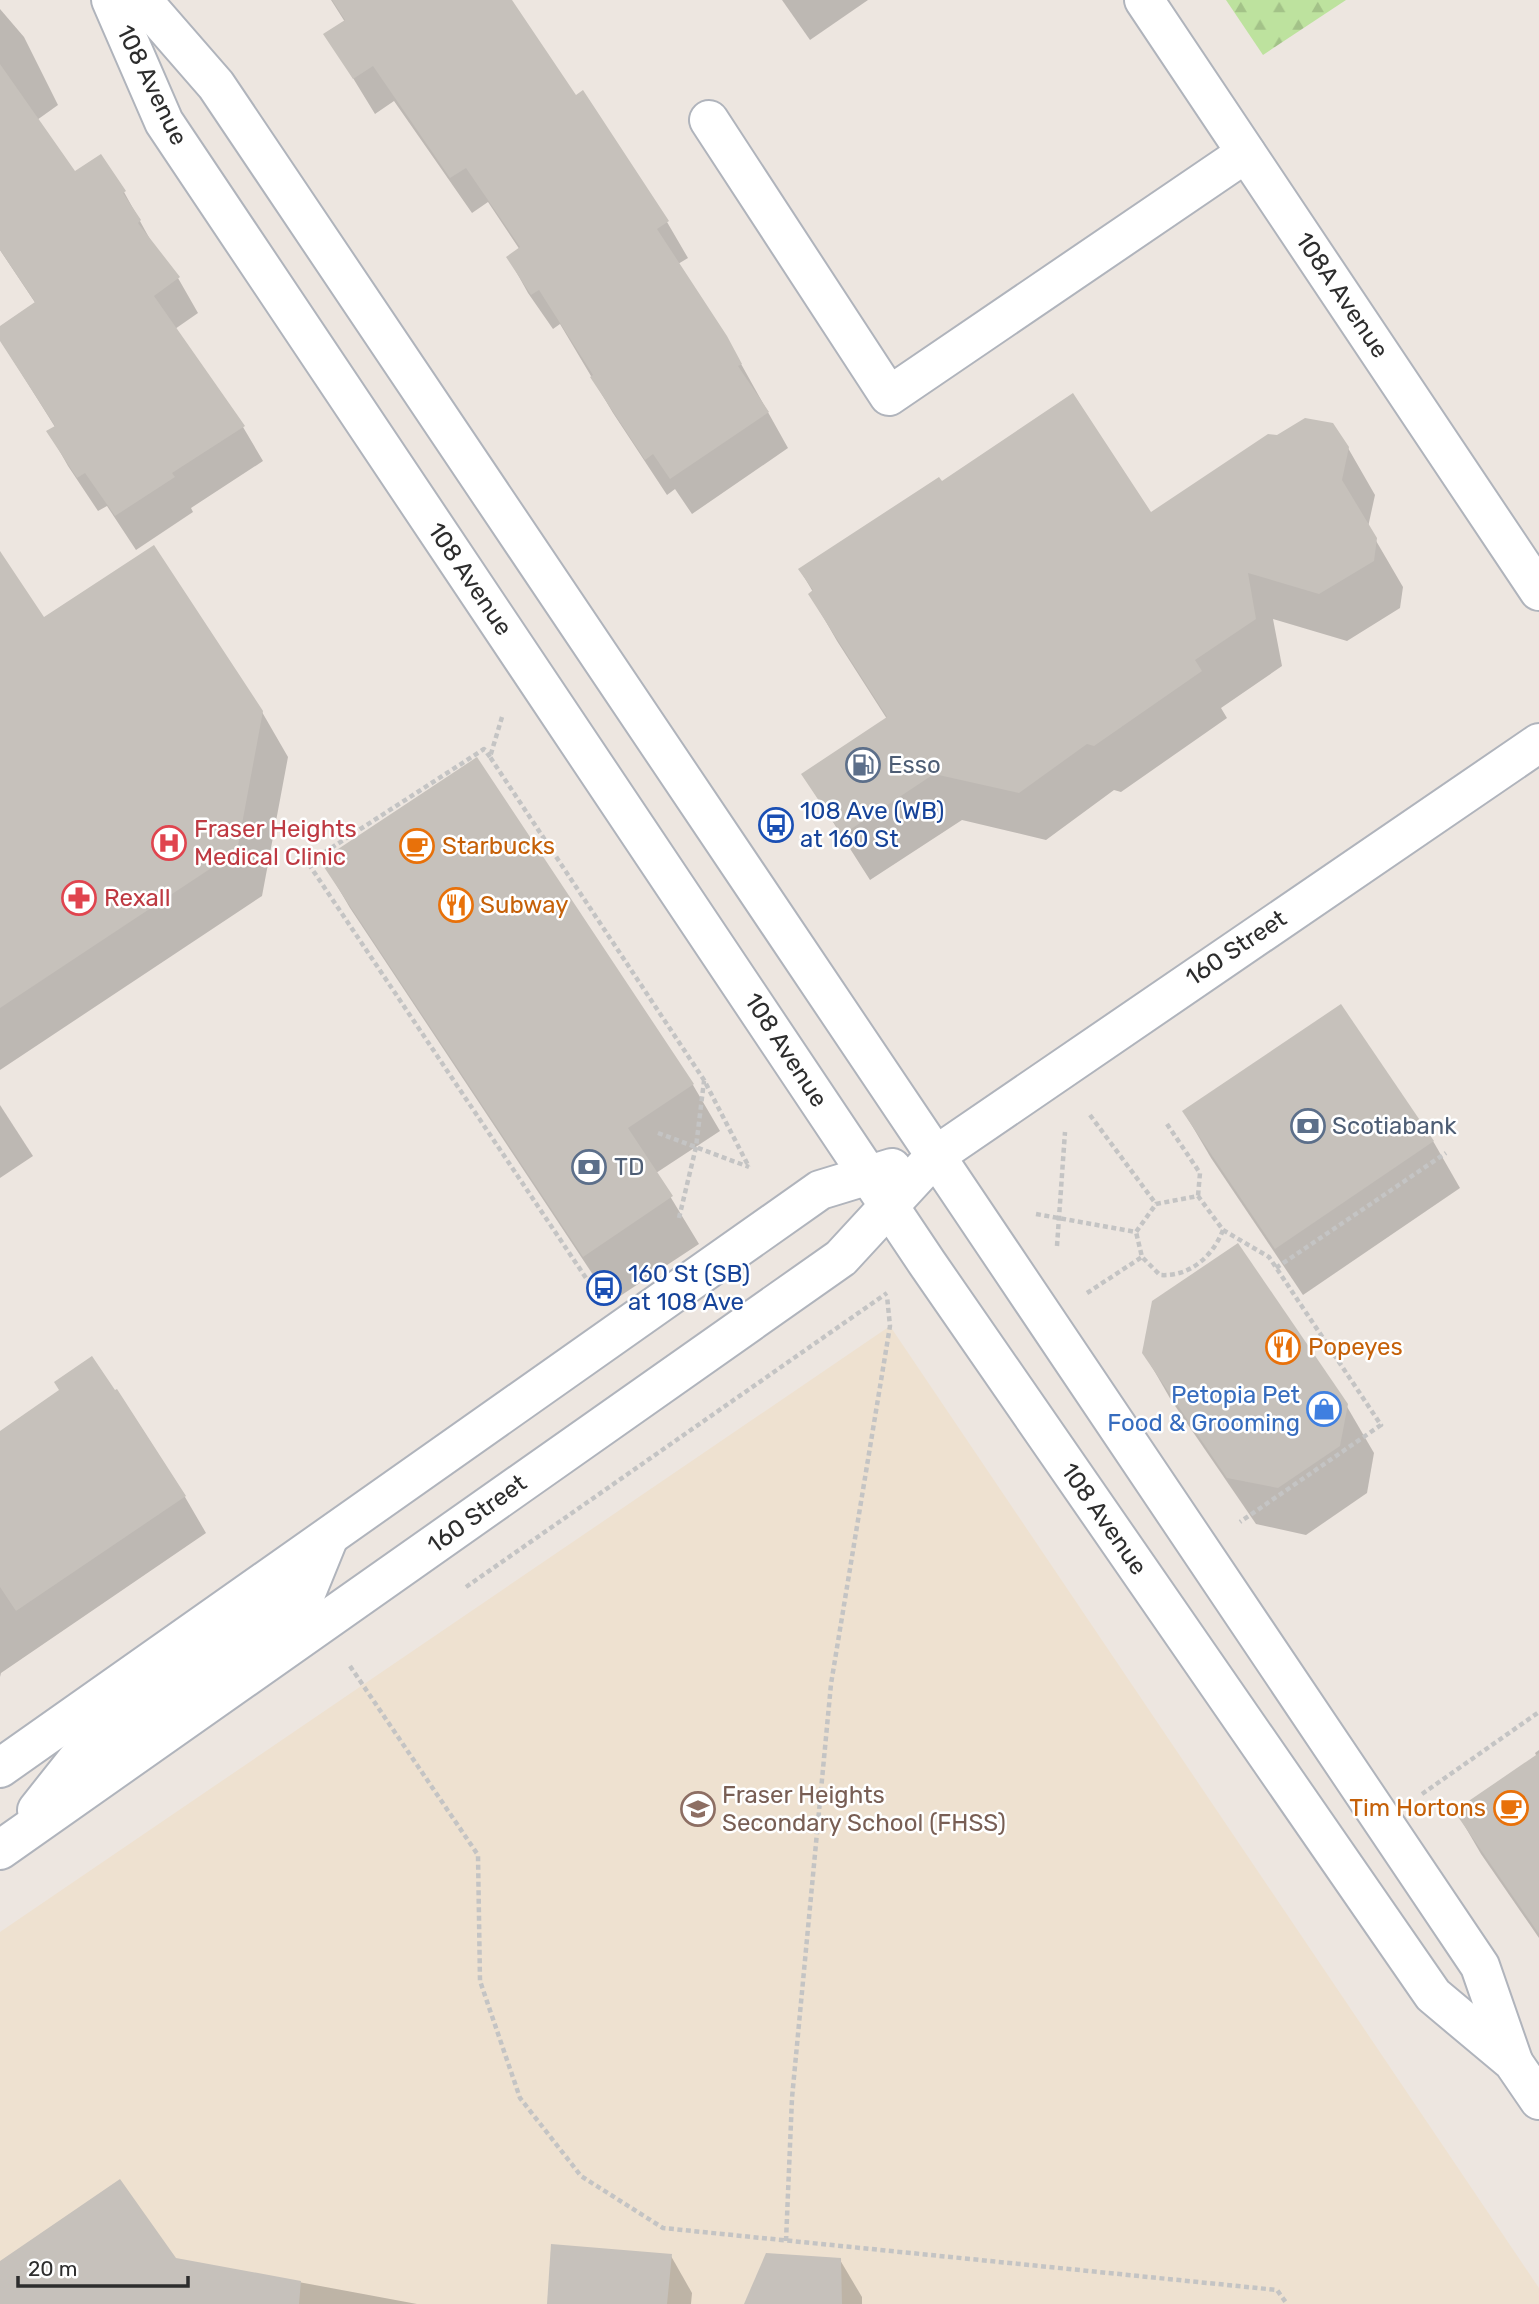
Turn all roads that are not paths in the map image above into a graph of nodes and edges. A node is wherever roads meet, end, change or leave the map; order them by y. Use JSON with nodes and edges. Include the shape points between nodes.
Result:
{"nodes":[{"id":1,"x":111,"y":0,"type":"edge"},
{"id":2,"x":142,"y":0,"type":"edge"},
{"id":3,"x":1144,"y":0,"type":"edge"},
{"id":4,"x":709,"y":120,"type":"dead end"},
{"id":5,"x":1246,"y":153,"type":"junction"},
{"id":6,"x":1539,"y":591,"type":"edge"},
{"id":7,"x":1539,"y":743,"type":"edge"},
{"id":8,"x":935,"y":1156,"type":"junction"},
{"id":9,"x":869,"y":1175,"type":"junction"},
{"id":10,"x":890,"y":1208,"type":"junction"},
{"id":11,"x":328,"y":1539,"type":"junction"},
{"id":12,"x":0,"y":1769,"type":"edge"},
{"id":13,"x":6,"y":1846,"type":"edge"},
{"id":14,"x":1513,"y":2062,"type":"junction"},
{"id":15,"x":1539,"y":2100,"type":"edge"}],
"edges":[{"from":1,"to":9,"type":"street","name":"108 Avenue","via":[[164,122]]},
{"from":2,"to":8,"type":"street","name":"108 Avenue","via":[[216,85]]},
{"from":3,"to":5,"type":"street","name":"108A Avenue"},
{"from":4,"to":5,"type":"street","via":[[889,396]]},
{"from":5,"to":6,"type":"street","name":"108A Avenue"},
{"from":7,"to":8,"type":"street","name":"160 Street"},
{"from":8,"to":9,"type":"street","name":"160 Street"},
{"from":8,"to":10,"type":"street","name":"160 Street"},
{"from":8,"to":14,"type":"street","name":"108 Avenue","via":[[1480,1966]]},
{"from":9,"to":10,"type":"street","name":"108 Avenue"},
{"from":9,"to":11,"type":"street","name":"160 Street","via":[[820,1189]]},
{"from":10,"to":13,"type":"street","name":"160 Street","via":[[842,1258]]},
{"from":10,"to":14,"type":"street","name":"108 Avenue","via":[[1433,1995]]},
{"from":11,"to":12,"type":"street","name":"160 Street"},
{"from":11,"to":13,"type":"street","via":[[304,1598],[83,1752]]},
{"from":14,"to":15,"type":"street","name":"108 Avenue"}]}
